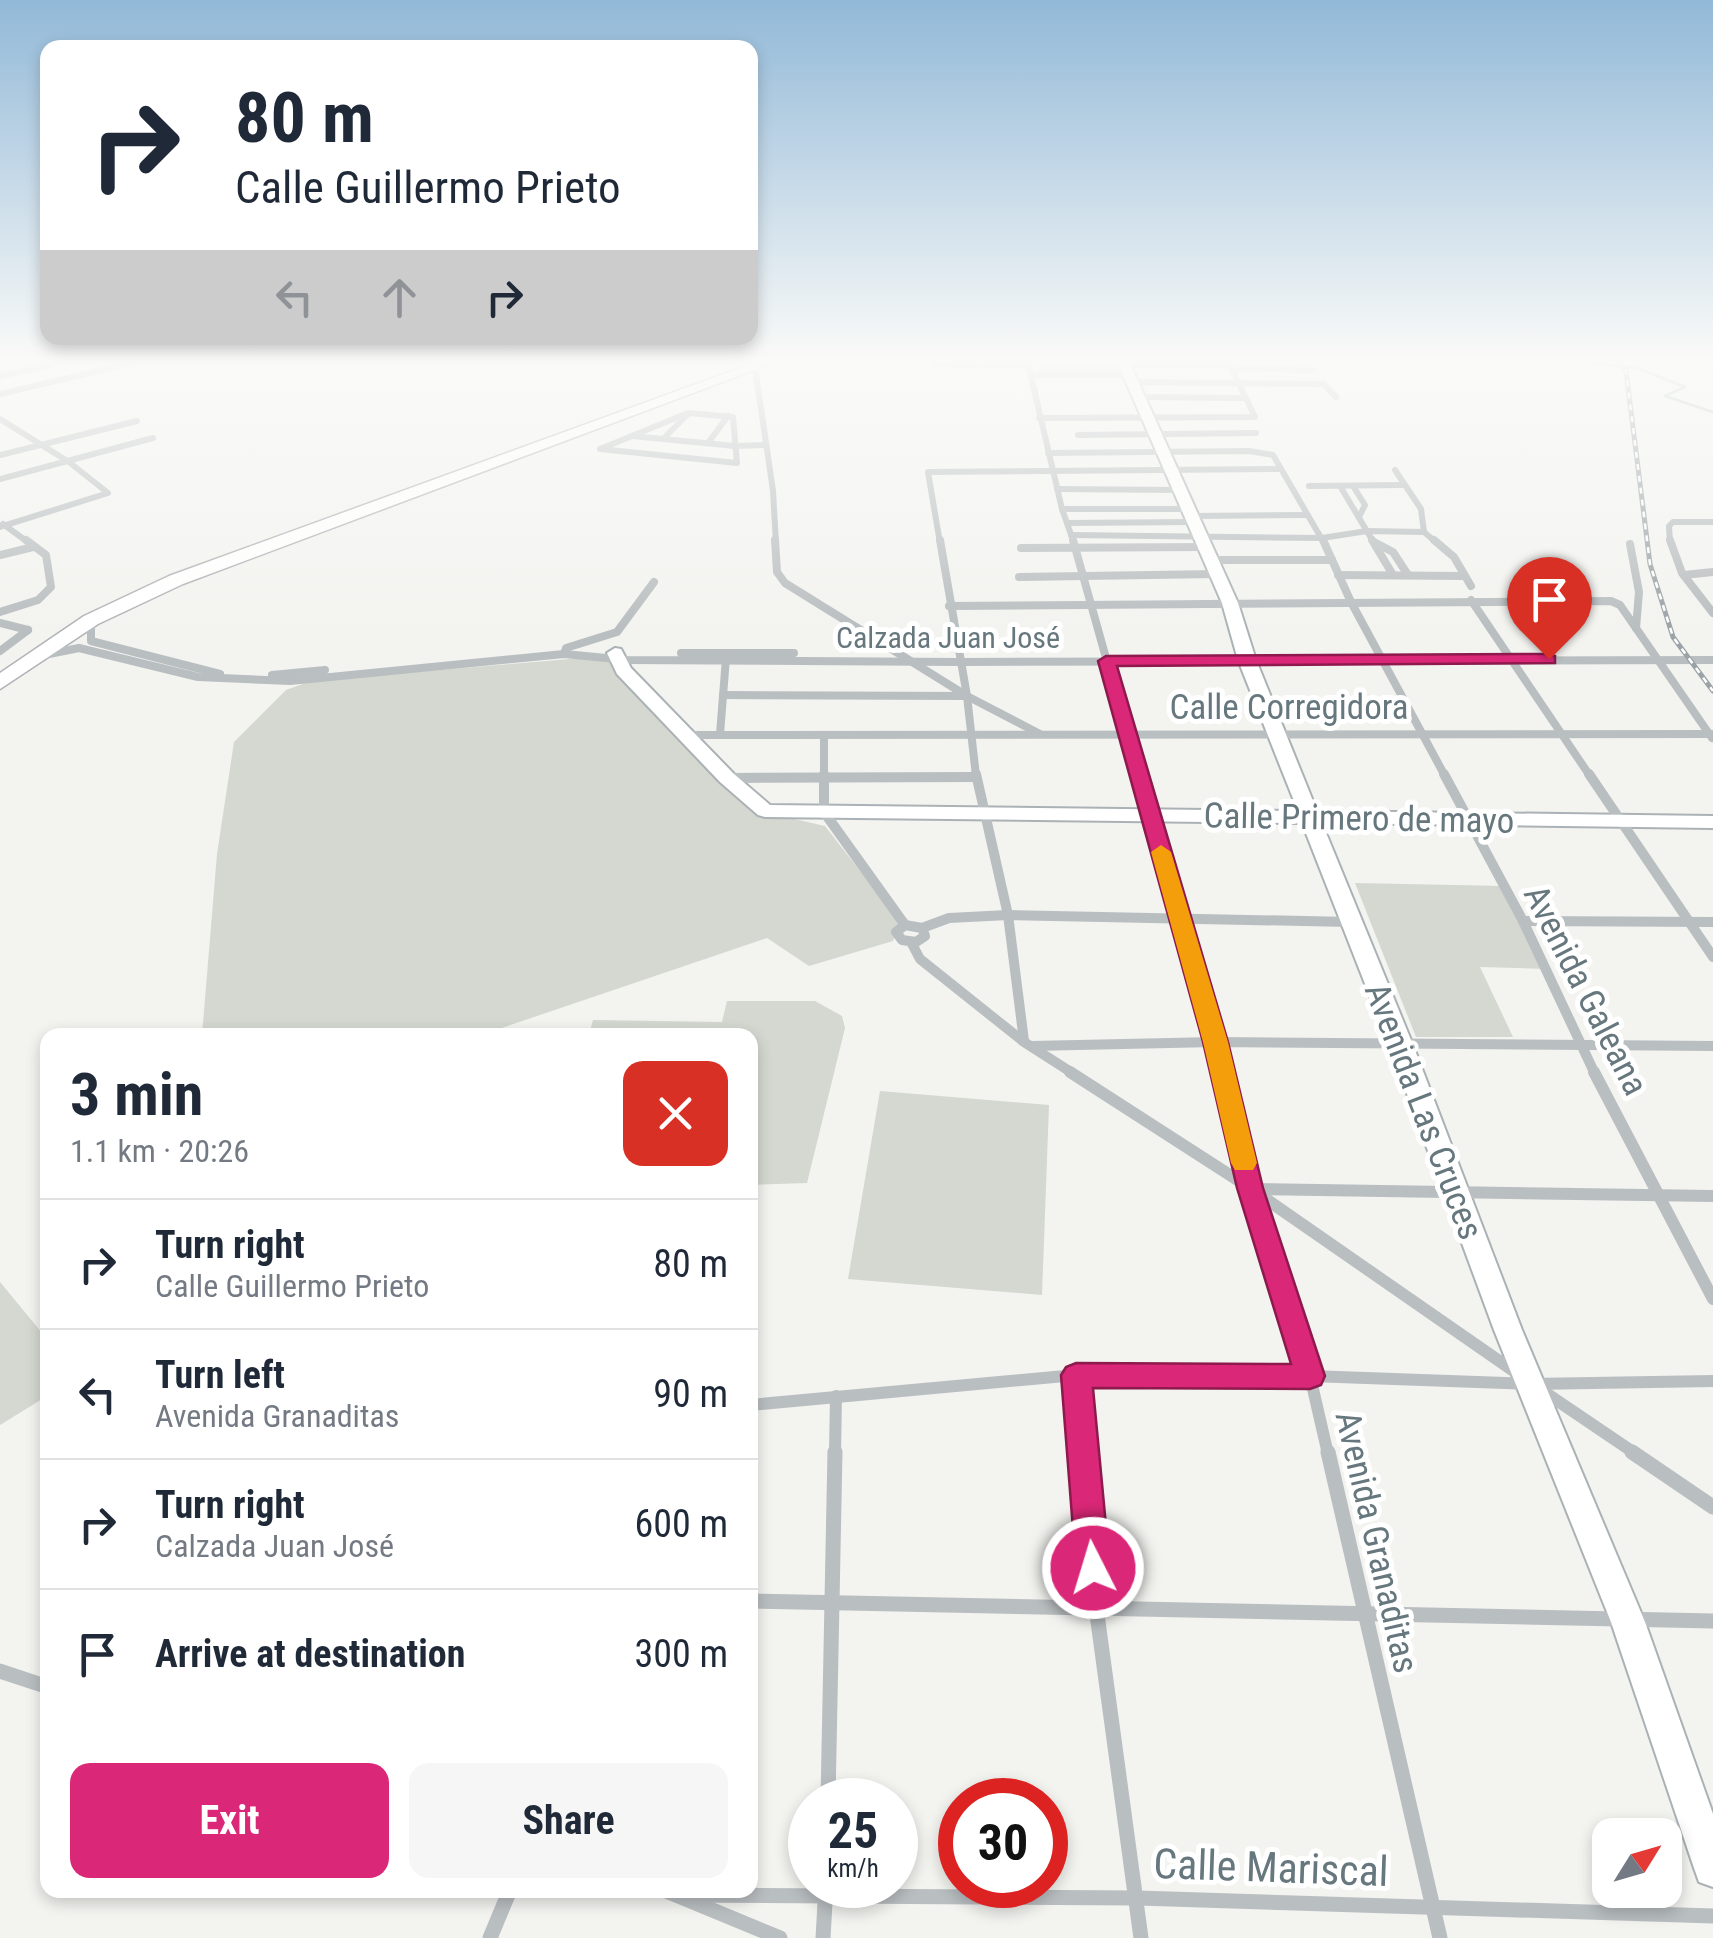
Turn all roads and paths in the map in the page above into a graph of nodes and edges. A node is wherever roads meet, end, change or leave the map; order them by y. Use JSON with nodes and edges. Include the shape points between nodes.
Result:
{"nodes":[{"id":1,"x":48,"y":449,"type":"edge"},
{"id":2,"x":113,"y":449,"type":"edge"},
{"id":3,"x":518,"y":449,"type":"edge"},
{"id":4,"x":522,"y":449,"type":"edge"},
{"id":5,"x":604,"y":449,"type":"edge"},
{"id":6,"x":735,"y":449,"type":"edge"},
{"id":7,"x":767,"y":449,"type":"edge"},
{"id":8,"x":1047,"y":449,"type":"edge"},
{"id":9,"x":1122,"y":449,"type":"edge"},
{"id":10,"x":1126,"y":449,"type":"edge"},
{"id":11,"x":1145,"y":449,"type":"edge"},
{"id":12,"x":1197,"y":449,"type":"edge"},
{"id":13,"x":1211,"y":449,"type":"edge"},
{"id":14,"x":1048,"y":453,"type":"junction"},
{"id":15,"x":69,"y":462,"type":"junction"},
{"id":16,"x":1169,"y":465,"type":"edge"},
{"id":17,"x":1280,"y":469,"type":"junction"},
{"id":18,"x":1052,"y":470,"type":"junction"},
{"id":19,"x":1394,"y":470,"type":"dead end"},
{"id":20,"x":0,"y":479,"type":"edge"},
{"id":21,"x":1309,"y":486,"type":"dead end"},
{"id":22,"x":1340,"y":486,"type":"junction"},
{"id":23,"x":1354,"y":486,"type":"junction"},
{"id":24,"x":1402,"y":486,"type":"junction"},
{"id":25,"x":1058,"y":490,"type":"junction"},
{"id":26,"x":1062,"y":509,"type":"junction"},
{"id":27,"x":1307,"y":515,"type":"junction"},
{"id":28,"x":1359,"y":516,"type":"junction"},
{"id":29,"x":1713,"y":522,"type":"edge"},
{"id":30,"x":2,"y":525,"type":"edge"},
{"id":31,"x":1366,"y":528,"type":"junction"},
{"id":32,"x":1423,"y":530,"type":"junction"},
{"id":33,"x":1071,"y":535,"type":"junction"},
{"id":34,"x":1320,"y":535,"type":"junction"},
{"id":35,"x":1374,"y":542,"type":"junction"},
{"id":36,"x":1630,"y":544,"type":"dead end"},
{"id":37,"x":32,"y":547,"type":"junction"},
{"id":38,"x":1021,"y":548,"type":"dead end"},
{"id":39,"x":0,"y":555,"type":"edge"},
{"id":40,"x":1332,"y":560,"type":"junction"},
{"id":41,"x":1713,"y":572,"type":"edge"},
{"id":42,"x":1338,"y":575,"type":"junction"},
{"id":43,"x":1393,"y":575,"type":"junction"},
{"id":44,"x":1408,"y":575,"type":"junction"},
{"id":45,"x":1684,"y":575,"type":"junction"},
{"id":46,"x":1463,"y":576,"type":"junction"},
{"id":47,"x":1086,"y":577,"type":"junction"},
{"id":48,"x":1020,"y":578,"type":"dead end"},
{"id":49,"x":654,"y":582,"type":"dead end"},
{"id":50,"x":1471,"y":586,"type":"dead end"},
{"id":51,"x":1713,"y":598,"type":"edge"},
{"id":52,"x":1700,"y":599,"type":"junction"},
{"id":53,"x":1471,"y":600,"type":"junction"},
{"id":54,"x":1351,"y":602,"type":"junction"},
{"id":55,"x":1230,"y":603,"type":"junction"},
{"id":56,"x":1091,"y":604,"type":"junction"},
{"id":57,"x":949,"y":606,"type":"junction"},
{"id":58,"x":0,"y":612,"type":"edge"},
{"id":59,"x":1713,"y":614,"type":"edge"},
{"id":60,"x":91,"y":620,"type":"junction"},
{"id":61,"x":0,"y":622,"type":"edge"},
{"id":62,"x":1636,"y":629,"type":"junction"},
{"id":63,"x":617,"y":632,"type":"junction"},
{"id":64,"x":90,"y":641,"type":"junction"},
{"id":65,"x":79,"y":648,"type":"junction"},
{"id":66,"x":0,"y":651,"type":"edge"},
{"id":67,"x":565,"y":651,"type":"junction"},
{"id":68,"x":900,"y":654,"type":"junction"},
{"id":69,"x":610,"y":656,"type":"junction"},
{"id":70,"x":34,"y":657,"type":"junction"},
{"id":71,"x":726,"y":657,"type":"junction"},
{"id":72,"x":1658,"y":658,"type":"junction"},
{"id":73,"x":1248,"y":660,"type":"junction"},
{"id":74,"x":1513,"y":660,"type":"junction"},
{"id":75,"x":1713,"y":660,"type":"edge"},
{"id":76,"x":911,"y":661,"type":"junction"},
{"id":77,"x":1106,"y":661,"type":"junction"},
{"id":78,"x":1383,"y":661,"type":"junction"},
{"id":79,"x":960,"y":662,"type":"junction"},
{"id":80,"x":0,"y":672,"type":"edge"},
{"id":81,"x":0,"y":683,"type":"edge"},
{"id":82,"x":723,"y":695,"type":"junction"},
{"id":83,"x":967,"y":696,"type":"junction"},
{"id":84,"x":720,"y":734,"type":"junction"},
{"id":85,"x":1278,"y":734,"type":"junction"},
{"id":86,"x":1422,"y":734,"type":"junction"},
{"id":87,"x":1564,"y":734,"type":"junction"},
{"id":88,"x":686,"y":735,"type":"junction"},
{"id":89,"x":824,"y":735,"type":"junction"},
{"id":90,"x":970,"y":735,"type":"junction"},
{"id":91,"x":1041,"y":735,"type":"junction"},
{"id":92,"x":1127,"y":736,"type":"junction"},
{"id":93,"x":1712,"y":736,"type":"edge"},
{"id":94,"x":976,"y":777,"type":"junction"},
{"id":95,"x":727,"y":778,"type":"junction"},
{"id":96,"x":822,"y":780,"type":"junction"},
{"id":97,"x":824,"y":812,"type":"junction"},
{"id":98,"x":986,"y":813,"type":"junction"},
{"id":99,"x":1151,"y":815,"type":"junction"},
{"id":100,"x":1312,"y":818,"type":"junction"},
{"id":101,"x":1466,"y":818,"type":"junction"},
{"id":102,"x":1623,"y":822,"type":"junction"},
{"id":103,"x":1713,"y":822,"type":"edge"},
{"id":104,"x":1008,"y":915,"type":"junction"},
{"id":105,"x":1179,"y":918,"type":"junction"},
{"id":106,"x":1350,"y":922,"type":"junction"},
{"id":107,"x":1522,"y":922,"type":"junction"},
{"id":108,"x":1691,"y":922,"type":"junction"},
{"id":109,"x":1713,"y":922,"type":"edge"},
{"id":110,"x":905,"y":925,"type":"junction"},
{"id":111,"x":922,"y":928,"type":"junction"},
{"id":112,"x":911,"y":942,"type":"junction"},
{"id":113,"x":1713,"y":957,"type":"edge"},
{"id":114,"x":1216,"y":1042,"type":"junction"},
{"id":115,"x":1028,"y":1044,"type":"junction"},
{"id":116,"x":1400,"y":1044,"type":"junction"},
{"id":117,"x":1580,"y":1044,"type":"junction"},
{"id":118,"x":1713,"y":1046,"type":"edge"},
{"id":119,"x":1250,"y":1188,"type":"junction"},
{"id":120,"x":1455,"y":1193,"type":"junction"},
{"id":121,"x":1660,"y":1195,"type":"junction"},
{"id":122,"x":1713,"y":1196,"type":"edge"},
{"id":123,"x":1713,"y":1299,"type":"edge"},
{"id":124,"x":1076,"y":1375,"type":"junction"},
{"id":125,"x":1310,"y":1376,"type":"junction"},
{"id":126,"x":1713,"y":1381,"type":"edge"},
{"id":127,"x":1531,"y":1384,"type":"junction"},
{"id":128,"x":836,"y":1396,"type":"junction"},
{"id":129,"x":758,"y":1405,"type":"edge"},
{"id":130,"x":1713,"y":1506,"type":"edge"},
{"id":131,"x":758,"y":1602,"type":"edge"},
{"id":132,"x":833,"y":1603,"type":"junction"},
{"id":133,"x":1096,"y":1607,"type":"junction"},
{"id":134,"x":1366,"y":1613,"type":"junction"},
{"id":135,"x":1713,"y":1621,"type":"edge"},
{"id":136,"x":1628,"y":1622,"type":"junction"},
{"id":137,"x":0,"y":1671,"type":"edge"},
{"id":138,"x":40,"y":1684,"type":"edge"},
{"id":139,"x":829,"y":1778,"type":"edge"},
{"id":140,"x":1713,"y":1868,"type":"edge"},
{"id":141,"x":758,"y":1890,"type":"edge"},
{"id":142,"x":788,"y":1890,"type":"edge"},
{"id":143,"x":918,"y":1892,"type":"edge"},
{"id":144,"x":507,"y":1898,"type":"edge"},
{"id":145,"x":686,"y":1898,"type":"edge"},
{"id":146,"x":1138,"y":1898,"type":"junction"},
{"id":147,"x":1433,"y":1906,"type":"junction"},
{"id":148,"x":825,"y":1908,"type":"edge"},
{"id":149,"x":1713,"y":1916,"type":"edge"},
{"id":150,"x":490,"y":1938,"type":"edge"},
{"id":151,"x":780,"y":1938,"type":"edge"},
{"id":152,"x":823,"y":1938,"type":"edge"},
{"id":153,"x":1141,"y":1938,"type":"edge"},
{"id":154,"x":1440,"y":1938,"type":"edge"}],
"edges":[{"from":1,"to":15,"type":"street"},
{"from":2,"to":15,"type":"street"},
{"from":3,"to":80,"type":"highway","via":[[162,580],[69,626]]},
{"from":4,"to":60,"type":"highway","via":[[216,564]]},
{"from":5,"to":6,"type":"street","via":[[732,465]]},
{"from":7,"to":68,"type":"street","via":[[777,572]]},
{"from":8,"to":14,"type":"street","name":"Avenida Granaditas"},
{"from":9,"to":16,"type":"street"},
{"from":10,"to":16,"type":"street"},
{"from":11,"to":16,"type":"street"},
{"from":12,"to":16,"type":"street"},
{"from":13,"to":16,"type":"street"},
{"from":14,"to":16,"type":"street"},
{"from":14,"to":18,"type":"street","name":"Avenida Granaditas"},
{"from":15,"to":20,"type":"street"},
{"from":15,"to":30,"type":"street","via":[[106,497]]},
{"from":16,"to":17,"type":"street"},
{"from":16,"to":17,"type":"street","name":"Avenida Galeana","via":[[1272,454]]},
{"from":16,"to":18,"type":"street"},
{"from":16,"to":25,"type":"street"},
{"from":16,"to":26,"type":"street"},
{"from":16,"to":27,"type":"street"},
{"from":16,"to":33,"type":"street"},
{"from":16,"to":33,"type":"street"},
{"from":16,"to":33,"type":"street"},
{"from":16,"to":34,"type":"street"},
{"from":16,"to":40,"type":"street"},
{"from":16,"to":47,"type":"street"},
{"from":16,"to":55,"type":"street","name":"Avenida Las Cruces"},
{"from":17,"to":27,"type":"street","name":"Avenida Galeana"},
{"from":18,"to":25,"type":"street","name":"Avenida Granaditas"},
{"from":18,"to":57,"type":"street","via":[[928,472]]},
{"from":19,"to":24,"type":"street"},
{"from":21,"to":22,"type":"street"},
{"from":22,"to":23,"type":"street"},
{"from":22,"to":28,"type":"street"},
{"from":23,"to":24,"type":"street"},
{"from":23,"to":28,"type":"street","via":[[1365,505]]},
{"from":24,"to":32,"type":"street","via":[[1421,509]]},
{"from":25,"to":26,"type":"street","name":"Avenida Granaditas"},
{"from":26,"to":33,"type":"street","name":"Avenida Granaditas"},
{"from":27,"to":34,"type":"street","name":"Avenida Galeana"},
{"from":28,"to":31,"type":"street"},
{"from":29,"to":45,"type":"street","via":[[1670,524],[1671,554]]},
{"from":30,"to":37,"type":"street"},
{"from":31,"to":32,"type":"street"},
{"from":31,"to":34,"type":"street"},
{"from":31,"to":35,"type":"street"},
{"from":32,"to":46,"type":"street","via":[[1454,557]]},
{"from":33,"to":38,"type":"street"},
{"from":33,"to":47,"type":"street","name":"Avenida Granaditas"},
{"from":34,"to":40,"type":"street","name":"Avenida Galeana"},
{"from":35,"to":43,"type":"street"},
{"from":35,"to":44,"type":"street","via":[[1393,552]]},
{"from":36,"to":62,"type":"street","via":[[1639,592]]},
{"from":37,"to":39,"type":"street"},
{"from":37,"to":58,"type":"street","via":[[46,554],[51,587],[38,600]]},
{"from":40,"to":42,"type":"street","name":"Avenida Galeana"},
{"from":41,"to":45,"type":"street"},
{"from":42,"to":43,"type":"street"},
{"from":42,"to":54,"type":"street","name":"Avenida Galeana"},
{"from":43,"to":44,"type":"street"},
{"from":44,"to":46,"type":"street"},
{"from":45,"to":52,"type":"street"},
{"from":46,"to":50,"type":"street"},
{"from":47,"to":48,"type":"street"},
{"from":47,"to":56,"type":"street","name":"Avenida Granaditas"},
{"from":49,"to":63,"type":"street"},
{"from":51,"to":52,"type":"street"},
{"from":52,"to":59,"type":"street"},
{"from":53,"to":54,"type":"street"},
{"from":53,"to":62,"type":"street","via":[[1604,600],[1620,604]]},
{"from":53,"to":74,"type":"street"},
{"from":54,"to":55,"type":"street"},
{"from":54,"to":78,"type":"street","name":"Avenida Galeana"},
{"from":55,"to":56,"type":"street"},
{"from":55,"to":73,"type":"street","name":"Avenida Las Cruces"},
{"from":56,"to":57,"type":"street"},
{"from":56,"to":77,"type":"street","name":"Avenida Granaditas"},
{"from":57,"to":79,"type":"street"},
{"from":60,"to":64,"type":"street"},
{"from":60,"to":70,"type":"highway"},
{"from":61,"to":66,"type":"street","via":[[28,630]]},
{"from":62,"to":72,"type":"street"},
{"from":63,"to":67,"type":"street"},
{"from":63,"to":69,"type":"street"},
{"from":64,"to":65,"type":"street"},
{"from":64,"to":67,"type":"street","via":[[219,674],[257,676]]},
{"from":65,"to":67,"type":"street","via":[[198,677],[251,681]]},
{"from":65,"to":70,"type":"street"},
{"from":67,"to":69,"type":"street","name":"Calzada Juan José"},
{"from":68,"to":71,"type":"street","name":"Calzada Juan José"},
{"from":68,"to":76,"type":"street"},
{"from":69,"to":71,"type":"street","name":"Calzada Juan José"},
{"from":69,"to":88,"type":"street"},
{"from":70,"to":81,"type":"highway"},
{"from":71,"to":76,"type":"street","name":"Calzada Juan José"},
{"from":71,"to":82,"type":"street"},
{"from":72,"to":74,"type":"street","name":"Calzada Juan José"},
{"from":72,"to":75,"type":"street","name":"Calzada Juan José"},
{"from":72,"to":93,"type":"street"},
{"from":73,"to":77,"type":"street","name":"Calzada Juan José"},
{"from":73,"to":78,"type":"street","name":"Calzada Juan José"},
{"from":73,"to":85,"type":"street","name":"Avenida Las Cruces"},
{"from":74,"to":78,"type":"street","name":"Calzada Juan José"},
{"from":74,"to":87,"type":"street"},
{"from":76,"to":79,"type":"street","name":"Calzada Juan José"},
{"from":76,"to":83,"type":"street"},
{"from":77,"to":79,"type":"street","name":"Calzada Juan José"},
{"from":77,"to":92,"type":"street","name":"Avenida Granaditas"},
{"from":78,"to":86,"type":"street","name":"Avenida Galeana"},
{"from":79,"to":83,"type":"street"},
{"from":82,"to":83,"type":"street"},
{"from":82,"to":84,"type":"street"},
{"from":83,"to":90,"type":"street"},
{"from":83,"to":91,"type":"street"},
{"from":84,"to":88,"type":"street","name":"Calle Corregidora"},
{"from":84,"to":89,"type":"street","name":"Calle Corregidora"},
{"from":85,"to":86,"type":"street","name":"Calle Corregidora"},
{"from":85,"to":92,"type":"street","name":"Calle Corregidora"},
{"from":85,"to":100,"type":"street","name":"Avenida Las Cruces"},
{"from":86,"to":87,"type":"street","name":"Calle Corregidora"},
{"from":86,"to":101,"type":"street","name":"Avenida Galeana"},
{"from":87,"to":93,"type":"street","name":"Calle Corregidora"},
{"from":87,"to":102,"type":"street"},
{"from":88,"to":95,"type":"street"},
{"from":89,"to":90,"type":"street","name":"Calle Corregidora"},
{"from":89,"to":96,"type":"street"},
{"from":90,"to":91,"type":"street","name":"Calle Corregidora"},
{"from":90,"to":94,"type":"street"},
{"from":91,"to":92,"type":"street","name":"Calle Corregidora"},
{"from":92,"to":99,"type":"street","name":"Avenida Granaditas"},
{"from":94,"to":96,"type":"street"},
{"from":94,"to":98,"type":"street"},
{"from":95,"to":96,"type":"street"},
{"from":95,"to":97,"type":"street","name":"Calle Primero de mayo","via":[[765,811]]},
{"from":96,"to":97,"type":"street"},
{"from":97,"to":98,"type":"street","name":"Calle Primero de mayo"},
{"from":97,"to":110,"type":"street"},
{"from":98,"to":99,"type":"street","name":"Calle Primero de mayo"},
{"from":98,"to":104,"type":"street"},
{"from":99,"to":100,"type":"street","name":"Calle Primero de mayo"},
{"from":99,"to":105,"type":"street","name":"Avenida Granaditas"},
{"from":100,"to":101,"type":"street","name":"Calle Primero de mayo"},
{"from":100,"to":106,"type":"street","name":"Avenida Las Cruces"},
{"from":101,"to":102,"type":"street","name":"Calle Primero de mayo"},
{"from":101,"to":107,"type":"street","name":"Avenida Galeana"},
{"from":102,"to":103,"type":"street","name":"Calle Primero de mayo"},
{"from":102,"to":108,"type":"street"},
{"from":104,"to":105,"type":"street"},
{"from":104,"to":111,"type":"street","via":[[948,918]]},
{"from":104,"to":115,"type":"street"},
{"from":105,"to":106,"type":"street"},
{"from":105,"to":114,"type":"street","name":"Avenida Granaditas"},
{"from":106,"to":116,"type":"street","name":"Avenida Las Cruces"},
{"from":107,"to":108,"type":"street"},
{"from":107,"to":117,"type":"street","name":"Avenida Galeana"},
{"from":108,"to":109,"type":"street"},
{"from":108,"to":113,"type":"street"},
{"from":110,"to":111,"type":"street"},
{"from":110,"to":112,"type":"street","via":[[896,935]]},
{"from":111,"to":112,"type":"street","via":[[925,936]]},
{"from":112,"to":115,"type":"street","via":[[920,960]]},
{"from":114,"to":115,"type":"street"},
{"from":114,"to":116,"type":"street"},
{"from":114,"to":119,"type":"street","name":"Avenida Granaditas"},
{"from":115,"to":119,"type":"street"},
{"from":116,"to":117,"type":"street"},
{"from":116,"to":120,"type":"street","name":"Avenida Las Cruces"},
{"from":117,"to":118,"type":"street"},
{"from":117,"to":121,"type":"street","name":"Avenida Galeana"},
{"from":119,"to":120,"type":"street"},
{"from":119,"to":125,"type":"street","name":"Avenida Granaditas"},
{"from":119,"to":127,"type":"street"},
{"from":120,"to":121,"type":"street"},
{"from":120,"to":127,"type":"street","name":"Avenida Las Cruces"},
{"from":121,"to":122,"type":"street"},
{"from":121,"to":123,"type":"street","name":"Avenida Galeana"},
{"from":124,"to":125,"type":"street"},
{"from":124,"to":128,"type":"street"},
{"from":124,"to":133,"type":"street"},
{"from":125,"to":127,"type":"street"},
{"from":125,"to":134,"type":"street","name":"Avenida Granaditas"},
{"from":126,"to":127,"type":"street"},
{"from":127,"to":130,"type":"street"},
{"from":127,"to":136,"type":"street","name":"Avenida Las Cruces"},
{"from":128,"to":129,"type":"street"},
{"from":128,"to":132,"type":"street"},
{"from":131,"to":132,"type":"street"},
{"from":132,"to":133,"type":"street"},
{"from":132,"to":139,"type":"street"},
{"from":133,"to":134,"type":"street"},
{"from":133,"to":146,"type":"street"},
{"from":134,"to":136,"type":"street"},
{"from":134,"to":147,"type":"street","name":"Avenida Granaditas"},
{"from":135,"to":136,"type":"street"},
{"from":136,"to":140,"type":"street","name":"Avenida Las Cruces"},
{"from":137,"to":138,"type":"street"},
{"from":141,"to":142,"type":"street","name":"Calle Mariscal"},
{"from":143,"to":146,"type":"street","name":"Calle Mariscal"},
{"from":144,"to":150,"type":"street"},
{"from":145,"to":151,"type":"street"},
{"from":146,"to":147,"type":"street","name":"Calle Mariscal"},
{"from":146,"to":153,"type":"street"},
{"from":147,"to":149,"type":"street","name":"Calle Mariscal"},
{"from":147,"to":154,"type":"street","name":"Avenida Granaditas"},
{"from":148,"to":152,"type":"street"}]}
